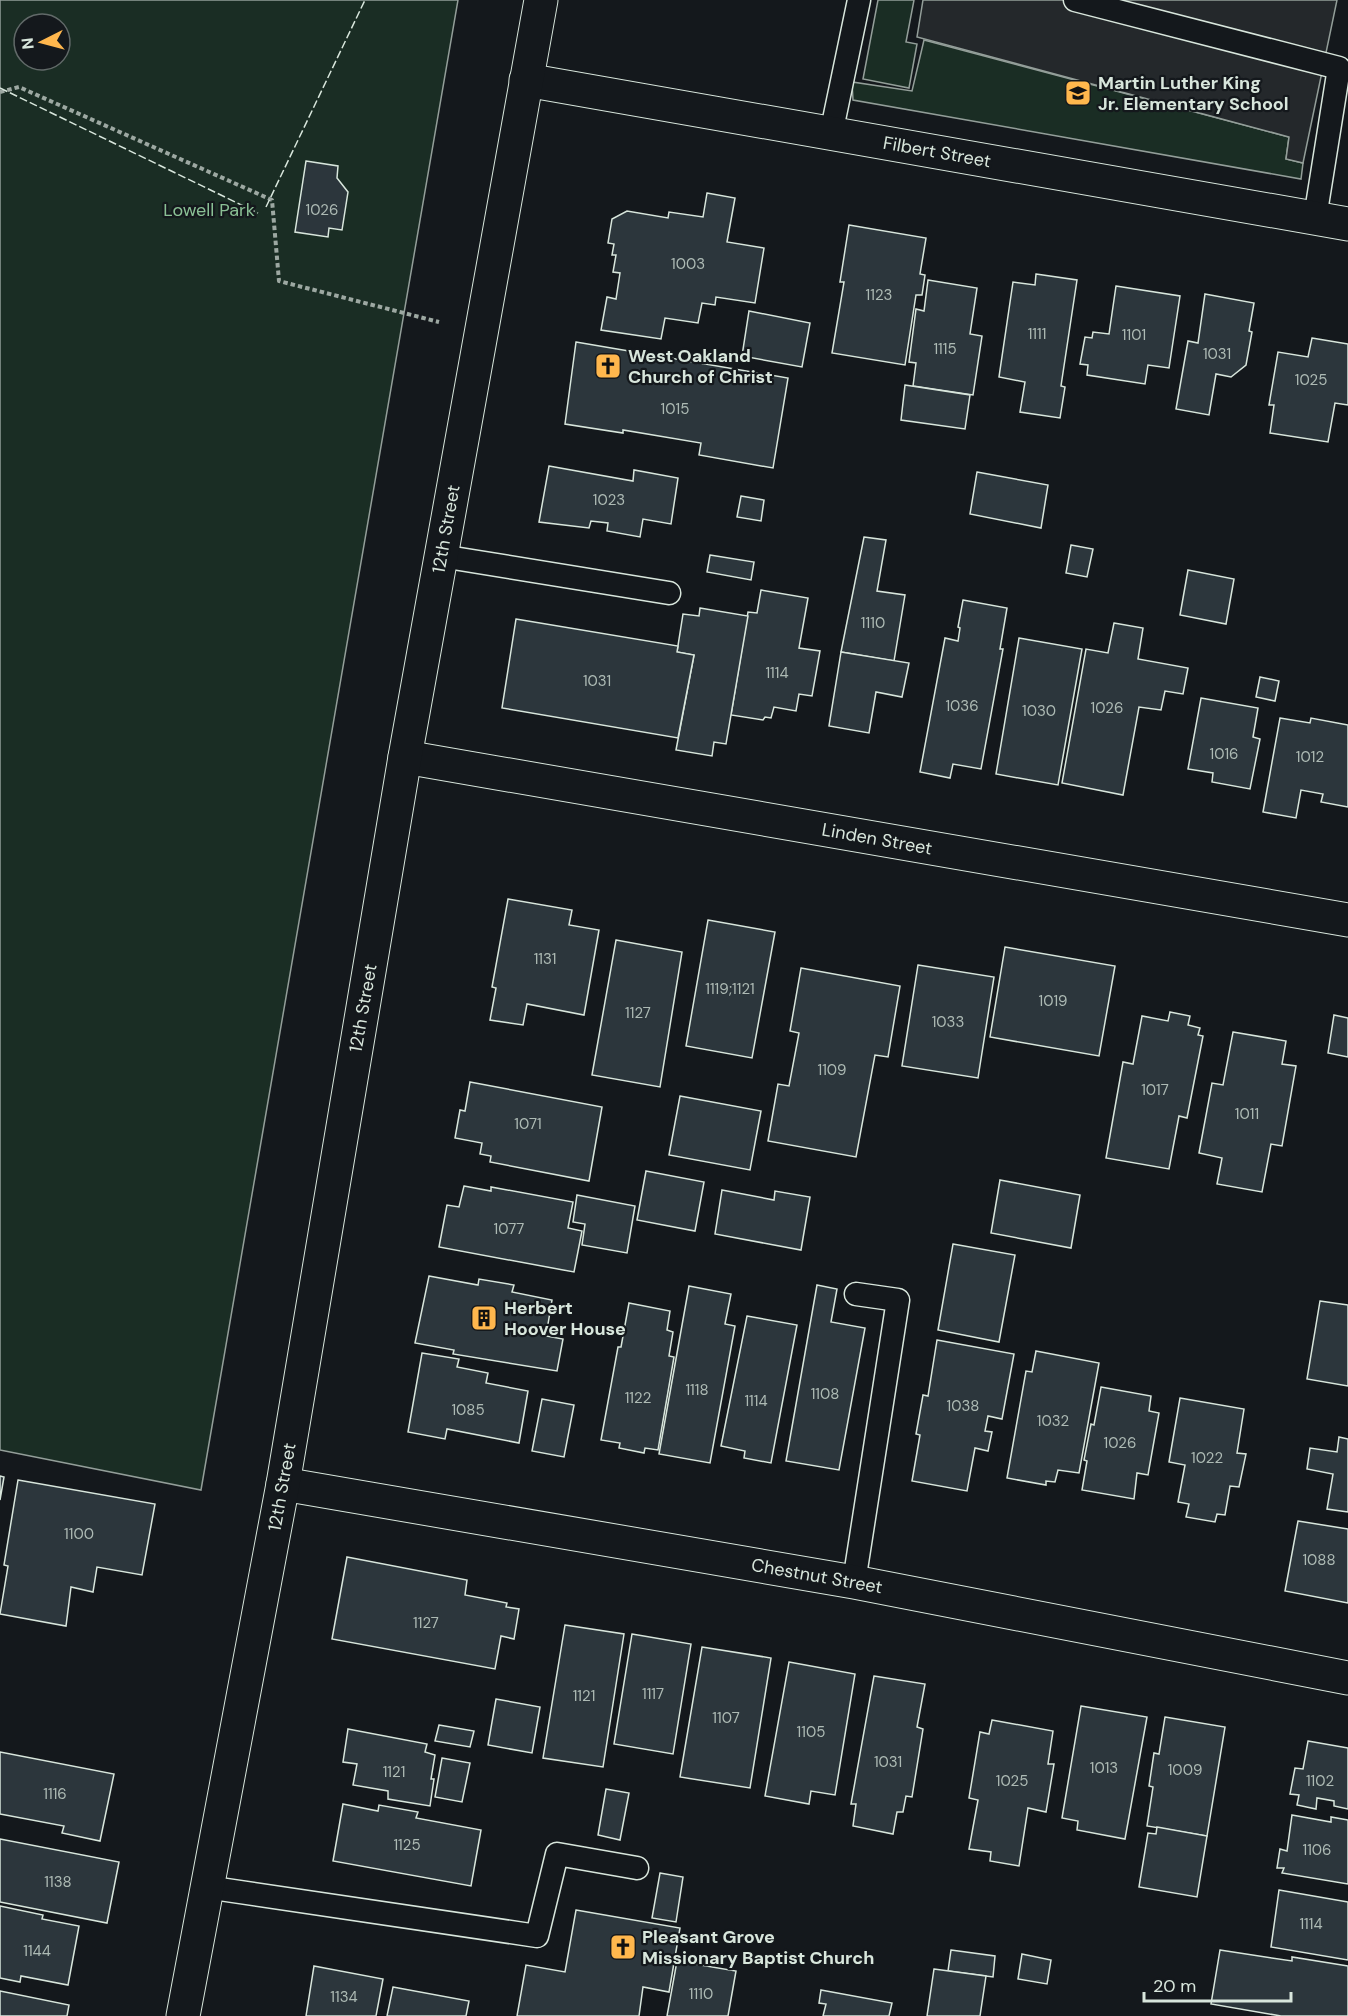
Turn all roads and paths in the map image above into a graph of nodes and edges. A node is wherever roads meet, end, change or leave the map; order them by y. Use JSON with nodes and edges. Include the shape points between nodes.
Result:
{"nodes":[{"id":1,"x":541,"y":0,"type":"edge"},
{"id":2,"x":859,"y":0,"type":"edge"},
{"id":3,"x":1076,"y":0,"type":"edge"},
{"id":4,"x":526,"y":80,"type":"junction"},
{"id":5,"x":0,"y":92,"type":"edge"},
{"id":6,"x":831,"y":134,"type":"junction"},
{"id":7,"x":1315,"y":218,"type":"junction"},
{"id":8,"x":1348,"y":224,"type":"edge"},
{"id":9,"x":481,"y":333,"type":"junction"},
{"id":10,"x":441,"y":556,"type":"junction"},
{"id":11,"x":669,"y":593,"type":"dead end"},
{"id":12,"x":405,"y":757,"type":"junction"},
{"id":13,"x":1348,"y":920,"type":"edge"},
{"id":14,"x":856,"y":1294,"type":"dead end"},
{"id":15,"x":283,"y":1484,"type":"junction"},
{"id":16,"x":854,"y":1582,"type":"junction"},
{"id":17,"x":1348,"y":1678,"type":"edge"},
{"id":18,"x":637,"y":1868,"type":"dead end"},
{"id":19,"x":206,"y":1887,"type":"junction"},
{"id":20,"x":183,"y":2016,"type":"edge"}],
"edges":[{"from":1,"to":4,"type":"street","name":"12th Street"},
{"from":2,"to":6,"type":"lane"},
{"from":3,"to":7,"type":"lane","via":[[1339,68]]},
{"from":4,"to":6,"type":"street","name":"Filbert Street"},
{"from":4,"to":9,"type":"street","name":"12th Street"},
{"from":5,"to":9,"type":"path","via":[[19,87],[272,200],[279,281]]},
{"from":6,"to":7,"type":"street","name":"Filbert Street"},
{"from":7,"to":8,"type":"street","name":"Filbert Street"},
{"from":9,"to":10,"type":"street","name":"12th Street"},
{"from":10,"to":11,"type":"lane"},
{"from":10,"to":12,"type":"street","name":"12th Street"},
{"from":12,"to":13,"type":"street","name":"Linden Street"},
{"from":12,"to":15,"type":"street","name":"12th Street"},
{"from":14,"to":16,"type":"lane","via":[[898,1300]]},
{"from":15,"to":16,"type":"street","name":"Chestnut Street"},
{"from":15,"to":19,"type":"street","name":"12th Street"},
{"from":16,"to":17,"type":"street","name":"Chestnut Street"},
{"from":18,"to":19,"type":"lane","via":[[557,1854],[537,1936]]},
{"from":19,"to":20,"type":"street","name":"12th Street"}]}
